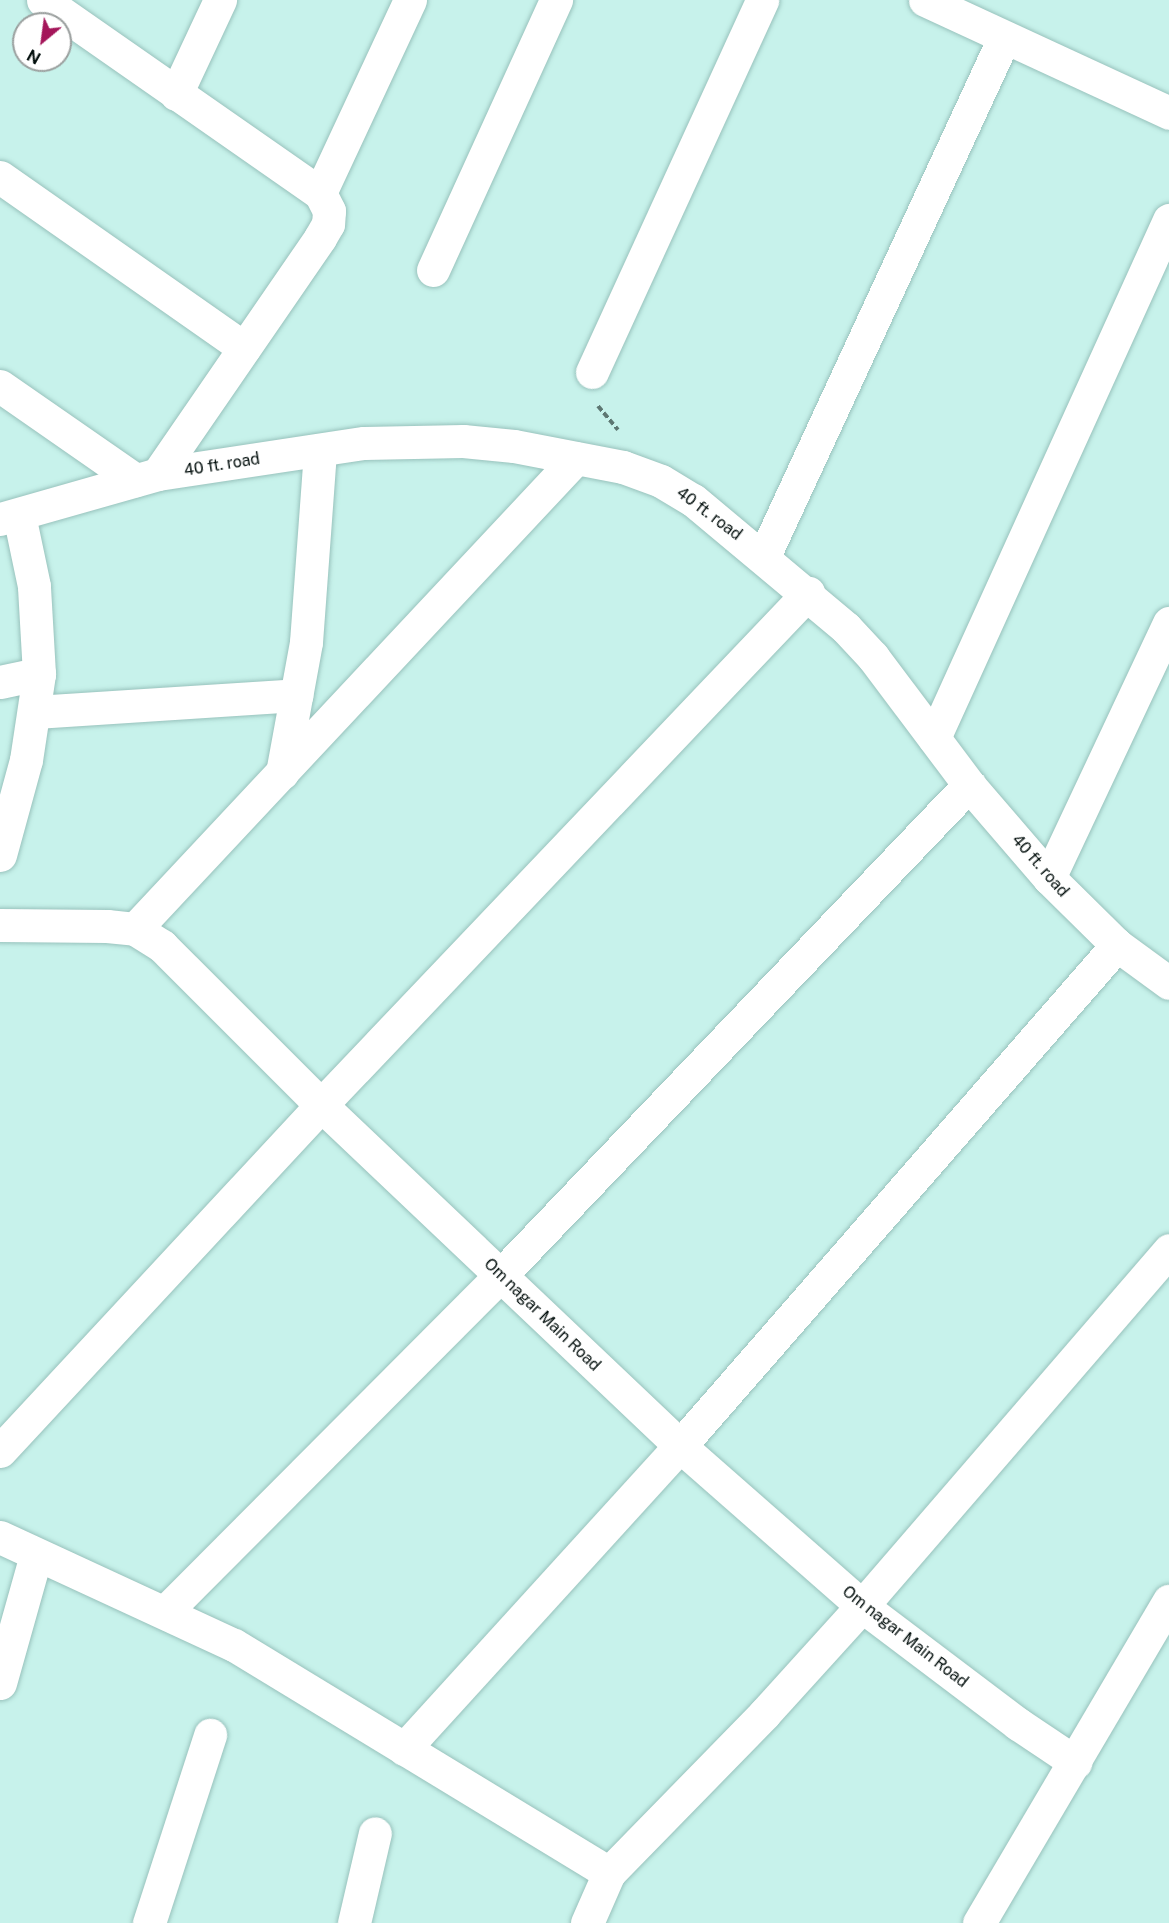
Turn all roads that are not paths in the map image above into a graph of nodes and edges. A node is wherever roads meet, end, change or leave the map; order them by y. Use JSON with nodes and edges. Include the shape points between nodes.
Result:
{"nodes":[{"id":1,"x":43,"y":0,"type":"edge"},
{"id":2,"x":220,"y":0,"type":"edge"},
{"id":3,"x":410,"y":0,"type":"edge"},
{"id":4,"x":556,"y":0,"type":"edge"},
{"id":5,"x":762,"y":0,"type":"edge"},
{"id":6,"x":925,"y":0,"type":"edge"},
{"id":7,"x":1004,"y":38,"type":"junction"},
{"id":8,"x":176,"y":94,"type":"junction"},
{"id":9,"x":1169,"y":113,"type":"edge"},
{"id":10,"x":0,"y":177,"type":"edge"},
{"id":11,"x":320,"y":193,"type":"junction"},
{"id":12,"x":1169,"y":220,"type":"edge"},
{"id":13,"x":434,"y":270,"type":"dead end"},
{"id":14,"x":244,"y":348,"type":"junction"},
{"id":15,"x":592,"y":372,"type":"dead end"},
{"id":16,"x":0,"y":386,"type":"edge"},
{"id":17,"x":320,"y":451,"type":"junction"},
{"id":18,"x":576,"y":458,"type":"junction"},
{"id":19,"x":147,"y":477,"type":"junction"},
{"id":20,"x":10,"y":517,"type":"edge"},
{"id":21,"x":764,"y":556,"type":"junction"},
{"id":22,"x":808,"y":593,"type":"junction"},
{"id":23,"x":1169,"y":623,"type":"edge"},
{"id":24,"x":39,"y":674,"type":"junction"},
{"id":25,"x":0,"y":682,"type":"edge"},
{"id":26,"x":296,"y":695,"type":"junction"},
{"id":27,"x":35,"y":712,"type":"junction"},
{"id":28,"x":934,"y":738,"type":"junction"},
{"id":29,"x":282,"y":773,"type":"junction"},
{"id":30,"x":969,"y":785,"type":"junction"},
{"id":31,"x":0,"y":855,"type":"edge"},
{"id":32,"x":1049,"y":878,"type":"junction"},
{"id":33,"x":0,"y":925,"type":"edge"},
{"id":34,"x":135,"y":929,"type":"junction"},
{"id":35,"x":1117,"y":945,"type":"junction"},
{"id":36,"x":1169,"y":983,"type":"edge"},
{"id":37,"x":321,"y":1105,"type":"junction"},
{"id":38,"x":1169,"y":1250,"type":"edge"},
{"id":39,"x":501,"y":1275,"type":"junction"},
{"id":40,"x":680,"y":1446,"type":"junction"},
{"id":41,"x":0,"y":1451,"type":"edge"},
{"id":42,"x":0,"y":1537,"type":"edge"},
{"id":43,"x":36,"y":1555,"type":"junction"},
{"id":44,"x":1169,"y":1601,"type":"edge"},
{"id":45,"x":862,"y":1606,"type":"junction"},
{"id":46,"x":165,"y":1612,"type":"junction"},
{"id":47,"x":0,"y":1683,"type":"edge"},
{"id":48,"x":210,"y":1735,"type":"dead end"},
{"id":49,"x":404,"y":1749,"type":"junction"},
{"id":50,"x":1075,"y":1762,"type":"junction"},
{"id":51,"x":375,"y":1833,"type":"dead end"},
{"id":52,"x":609,"y":1873,"type":"junction"},
{"id":53,"x":149,"y":1923,"type":"edge"},
{"id":54,"x":354,"y":1923,"type":"edge"},
{"id":55,"x":587,"y":1923,"type":"edge"},
{"id":56,"x":980,"y":1923,"type":"edge"}],
"edges":[{"from":1,"to":8,"type":"street"},
{"from":2,"to":8,"type":"street"},
{"from":3,"to":11,"type":"street"},
{"from":4,"to":13,"type":"street"},
{"from":5,"to":15,"type":"street"},
{"from":6,"to":7,"type":"street"},
{"from":7,"to":9,"type":"street"},
{"from":7,"to":21,"type":"street"},
{"from":8,"to":11,"type":"street"},
{"from":10,"to":14,"type":"street"},
{"from":11,"to":14,"type":"street","via":[[328,211],[328,224]]},
{"from":12,"to":28,"type":"street"},
{"from":14,"to":19,"type":"street"},
{"from":16,"to":19,"type":"street"},
{"from":17,"to":18,"type":"street","name":"40 ft. road","via":[[364,443],[463,441]]},
{"from":17,"to":19,"type":"street","name":"40 ft. road"},
{"from":17,"to":26,"type":"street","via":[[306,642]]},
{"from":18,"to":21,"type":"street","name":"40 ft. road","via":[[623,467],[662,481],[693,500]]},
{"from":18,"to":29,"type":"street"},
{"from":19,"to":20,"type":"street","name":"40 ft. road"},
{"from":20,"to":24,"type":"street","via":[[34,586]]},
{"from":21,"to":22,"type":"street","name":"40 ft. road"},
{"from":22,"to":28,"type":"street","name":"40 ft. road","via":[[873,657]]},
{"from":22,"to":37,"type":"street"},
{"from":23,"to":32,"type":"street"},
{"from":24,"to":25,"type":"street"},
{"from":24,"to":27,"type":"street"},
{"from":26,"to":27,"type":"street"},
{"from":26,"to":29,"type":"street"},
{"from":27,"to":31,"type":"street"},
{"from":28,"to":30,"type":"street","name":"40 ft. road"},
{"from":29,"to":34,"type":"street"},
{"from":30,"to":32,"type":"street","name":"40 ft. road"},
{"from":30,"to":39,"type":"street"},
{"from":32,"to":35,"type":"street","name":"40 ft. road"},
{"from":33,"to":34,"type":"street","name":"Om nagar Main Road"},
{"from":34,"to":37,"type":"street","name":"Om nagar Main Road","via":[[162,946]]},
{"from":35,"to":36,"type":"street","name":"40 ft. road"},
{"from":35,"to":40,"type":"street"},
{"from":37,"to":39,"type":"street","name":"Om nagar Main Road"},
{"from":37,"to":41,"type":"street"},
{"from":38,"to":45,"type":"street"},
{"from":39,"to":40,"type":"street","name":"Om nagar Main Road"},
{"from":39,"to":46,"type":"street"},
{"from":40,"to":45,"type":"street","name":"Om nagar Main Road"},
{"from":40,"to":49,"type":"street"},
{"from":42,"to":43,"type":"street"},
{"from":43,"to":46,"type":"street"},
{"from":43,"to":47,"type":"street"},
{"from":44,"to":50,"type":"street"},
{"from":45,"to":50,"type":"street","name":"Om nagar Main Road","via":[[1018,1724]]},
{"from":45,"to":52,"type":"street","via":[[765,1713]]},
{"from":46,"to":49,"type":"street","via":[[234,1645]]},
{"from":48,"to":53,"type":"street"},
{"from":49,"to":52,"type":"street"},
{"from":50,"to":56,"type":"street"},
{"from":51,"to":54,"type":"street"},
{"from":52,"to":55,"type":"street"}]}
